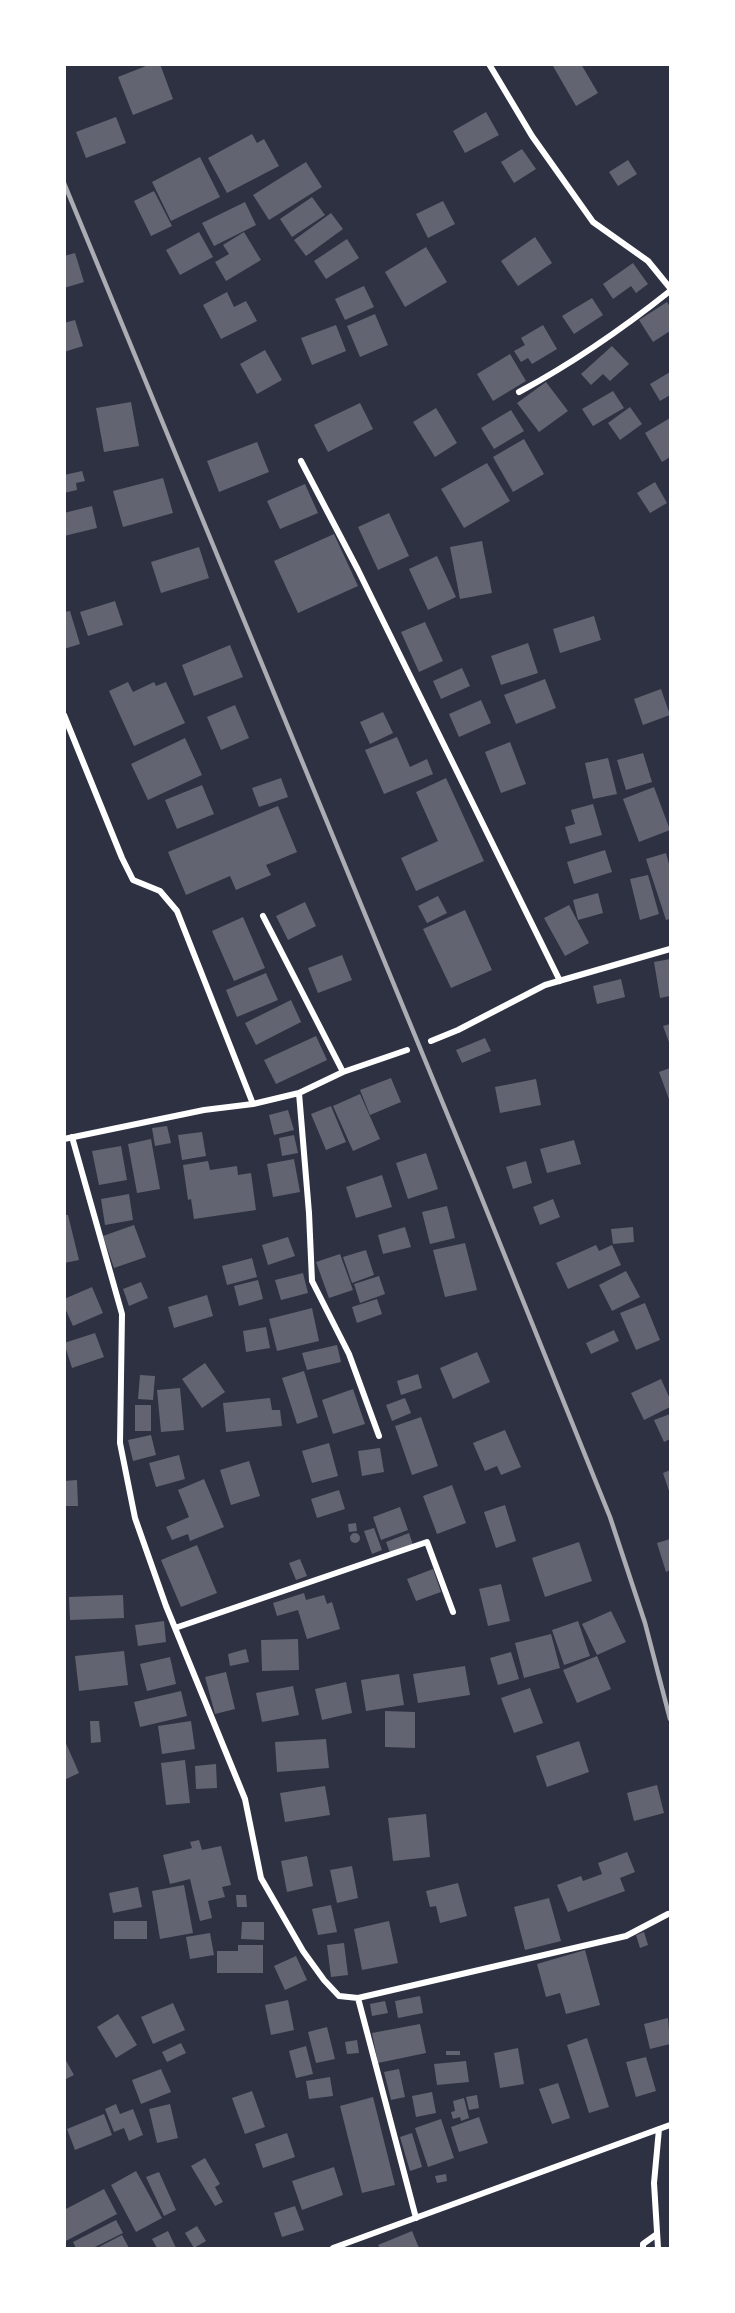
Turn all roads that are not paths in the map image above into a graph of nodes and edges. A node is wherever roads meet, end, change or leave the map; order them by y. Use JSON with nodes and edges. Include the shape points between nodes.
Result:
{"nodes":[{"id":1,"x":489,"y":64,"type":"edge"},
{"id":2,"x":670,"y":289,"type":"edge"},
{"id":3,"x":519,"y":392,"type":"dead end"},
{"id":4,"x":301,"y":461,"type":"dead end"},
{"id":5,"x":64,"y":715,"type":"edge"},
{"id":6,"x":263,"y":916,"type":"dead end"},
{"id":7,"x":670,"y":949,"type":"edge"},
{"id":8,"x":560,"y":981,"type":"junction"},
{"id":9,"x":431,"y":1041,"type":"dead end"},
{"id":10,"x":407,"y":1050,"type":"dead end"},
{"id":11,"x":343,"y":1072,"type":"junction"},
{"id":12,"x":299,"y":1093,"type":"junction"},
{"id":13,"x":253,"y":1104,"type":"junction"},
{"id":14,"x":72,"y":1137,"type":"junction"},
{"id":15,"x":64,"y":1139,"type":"edge"},
{"id":16,"x":379,"y":1436,"type":"dead end"},
{"id":17,"x":453,"y":1612,"type":"dead end"},
{"id":18,"x":175,"y":1628,"type":"junction"},
{"id":19,"x":668,"y":1914,"type":"dead end"},
{"id":20,"x":358,"y":1998,"type":"junction"},
{"id":21,"x":670,"y":2125,"type":"edge"},
{"id":22,"x":659,"y":2129,"type":"junction"},
{"id":23,"x":416,"y":2218,"type":"junction"},
{"id":24,"x":657,"y":2234,"type":"junction"},
{"id":25,"x":333,"y":2248,"type":"edge"},
{"id":26,"x":643,"y":2248,"type":"edge"},
{"id":27,"x":658,"y":2248,"type":"edge"}],
"edges":[{"from":1,"to":2,"type":"street","via":[[532,136],[593,222],[648,261]]},
{"from":2,"to":3,"type":"street","via":[[623,329],[568,366]]},
{"from":4,"to":8,"type":"street"},
{"from":5,"to":13,"type":"street","via":[[133,880],[160,891],[177,911]]},
{"from":6,"to":11,"type":"street"},
{"from":7,"to":8,"type":"street"},
{"from":8,"to":9,"type":"street"},
{"from":10,"to":11,"type":"street"},
{"from":11,"to":12,"type":"street"},
{"from":12,"to":13,"type":"street"},
{"from":12,"to":16,"type":"street","via":[[312,1281],[348,1354]]},
{"from":13,"to":14,"type":"street"},
{"from":14,"to":15,"type":"street"},
{"from":14,"to":18,"type":"street","via":[[122,1314],[120,1443],[135,1518]]},
{"from":17,"to":18,"type":"street","via":[[427,1542]]},
{"from":18,"to":20,"type":"street","via":[[244,1799],[261,1878],[324,1980],[339,1996]]},
{"from":19,"to":20,"type":"street","via":[[626,1936]]},
{"from":20,"to":23,"type":"street"},
{"from":21,"to":22,"type":"street"},
{"from":22,"to":23,"type":"street"},
{"from":22,"to":24,"type":"street","via":[[654,2183]]},
{"from":23,"to":25,"type":"street"},
{"from":24,"to":26,"type":"street"},
{"from":24,"to":27,"type":"street"}]}
